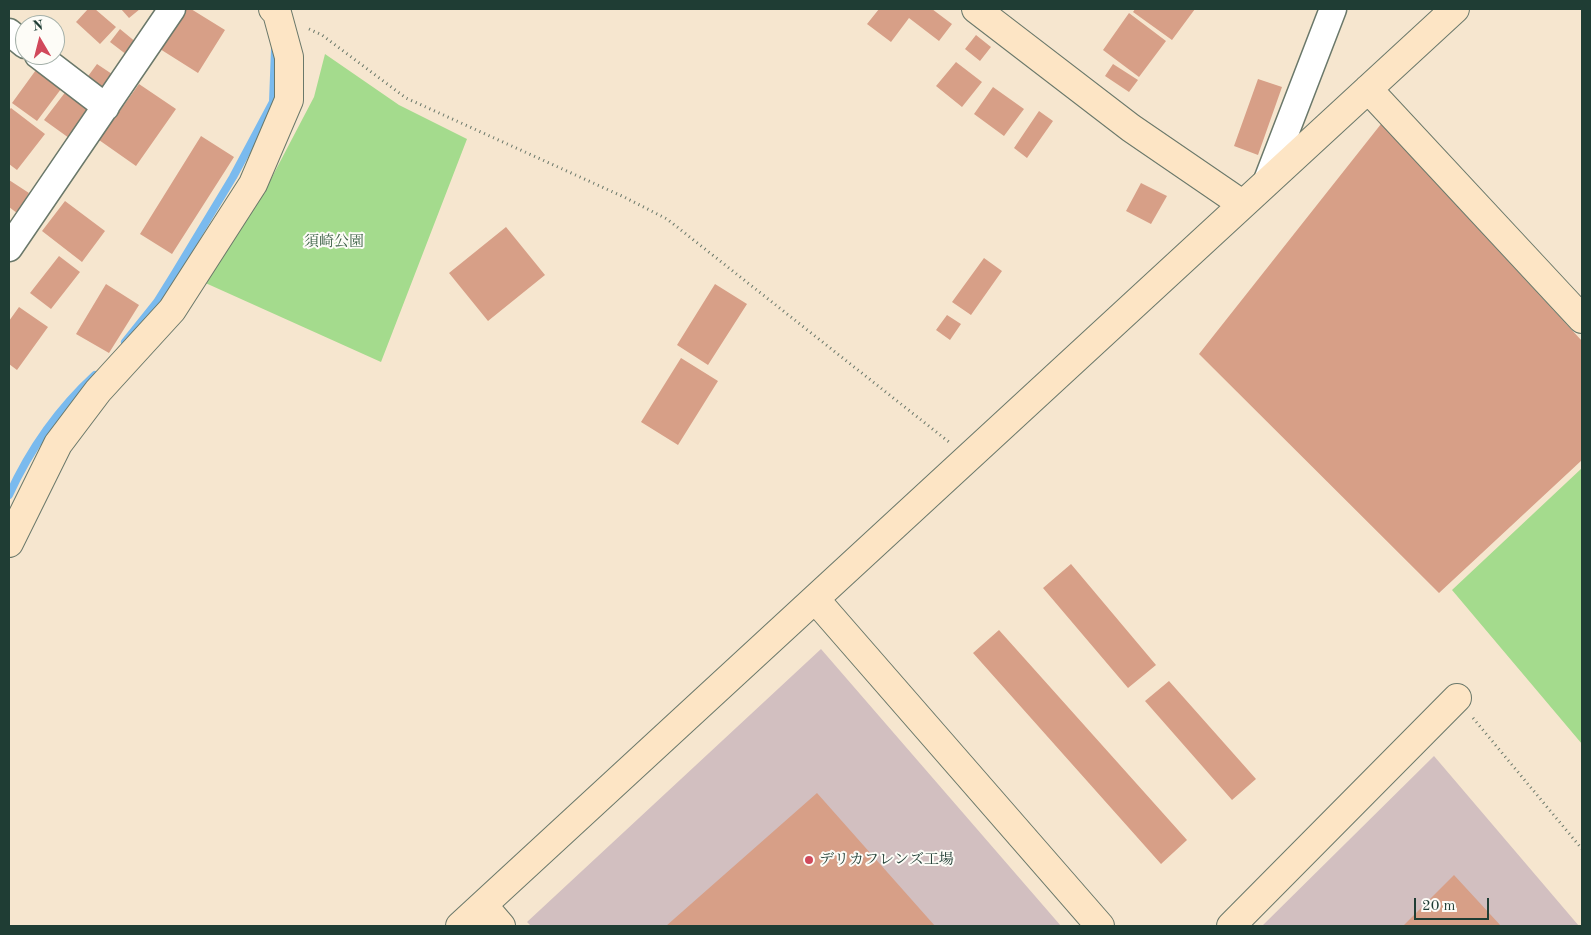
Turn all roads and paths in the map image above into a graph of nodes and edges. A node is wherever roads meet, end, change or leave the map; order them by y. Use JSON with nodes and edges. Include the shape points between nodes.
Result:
{"nodes":[{"id":1,"x":172,"y":9,"type":"edge"},
{"id":2,"x":976,"y":9,"type":"edge"},
{"id":3,"x":1333,"y":9,"type":"edge"},
{"id":4,"x":1455,"y":9,"type":"edge"},
{"id":5,"x":275,"y":11,"type":"edge"},
{"id":6,"x":51,"y":65,"type":"edge"},
{"id":7,"x":1368,"y":89,"type":"junction"},
{"id":8,"x":106,"y":107,"type":"junction"},
{"id":9,"x":1266,"y":183,"type":"junction"},
{"id":10,"x":1242,"y":204,"type":"junction"},
{"id":11,"x":9,"y":248,"type":"edge"},
{"id":12,"x":1582,"y":319,"type":"edge"},
{"id":13,"x":969,"y":458,"type":"junction"},
{"id":14,"x":9,"y":543,"type":"edge"},
{"id":15,"x":815,"y":599,"type":"junction"},
{"id":16,"x":1457,"y":698,"type":"joint"},
{"id":17,"x":1582,"y":848,"type":"edge"},
{"id":18,"x":483,"y":905,"type":"junction"},
{"id":19,"x":460,"y":926,"type":"edge"},
{"id":20,"x":501,"y":926,"type":"edge"},
{"id":21,"x":1100,"y":926,"type":"edge"},
{"id":22,"x":1231,"y":926,"type":"edge"}],
"edges":[{"from":1,"to":8,"type":"street"},
{"from":2,"to":10,"type":"street","via":[[1131,128]]},
{"from":3,"to":9,"type":"street"},
{"from":4,"to":7,"type":"street"},
{"from":5,"to":13,"type":"path","via":[[322,35],[406,98],[667,219]]},
{"from":5,"to":14,"type":"street","via":[[289,57],[290,100],[253,184],[172,310],[98,390],[58,444]]},
{"from":6,"to":8,"type":"street"},
{"from":7,"to":9,"type":"street"},
{"from":7,"to":12,"type":"street"},
{"from":8,"to":11,"type":"street"},
{"from":9,"to":10,"type":"street"},
{"from":10,"to":13,"type":"street"},
{"from":13,"to":15,"type":"street"},
{"from":15,"to":18,"type":"street"},
{"from":15,"to":21,"type":"street"},
{"from":16,"to":17,"type":"path"},
{"from":16,"to":22,"type":"street"},
{"from":18,"to":19,"type":"street"},
{"from":18,"to":20,"type":"street"}]}
